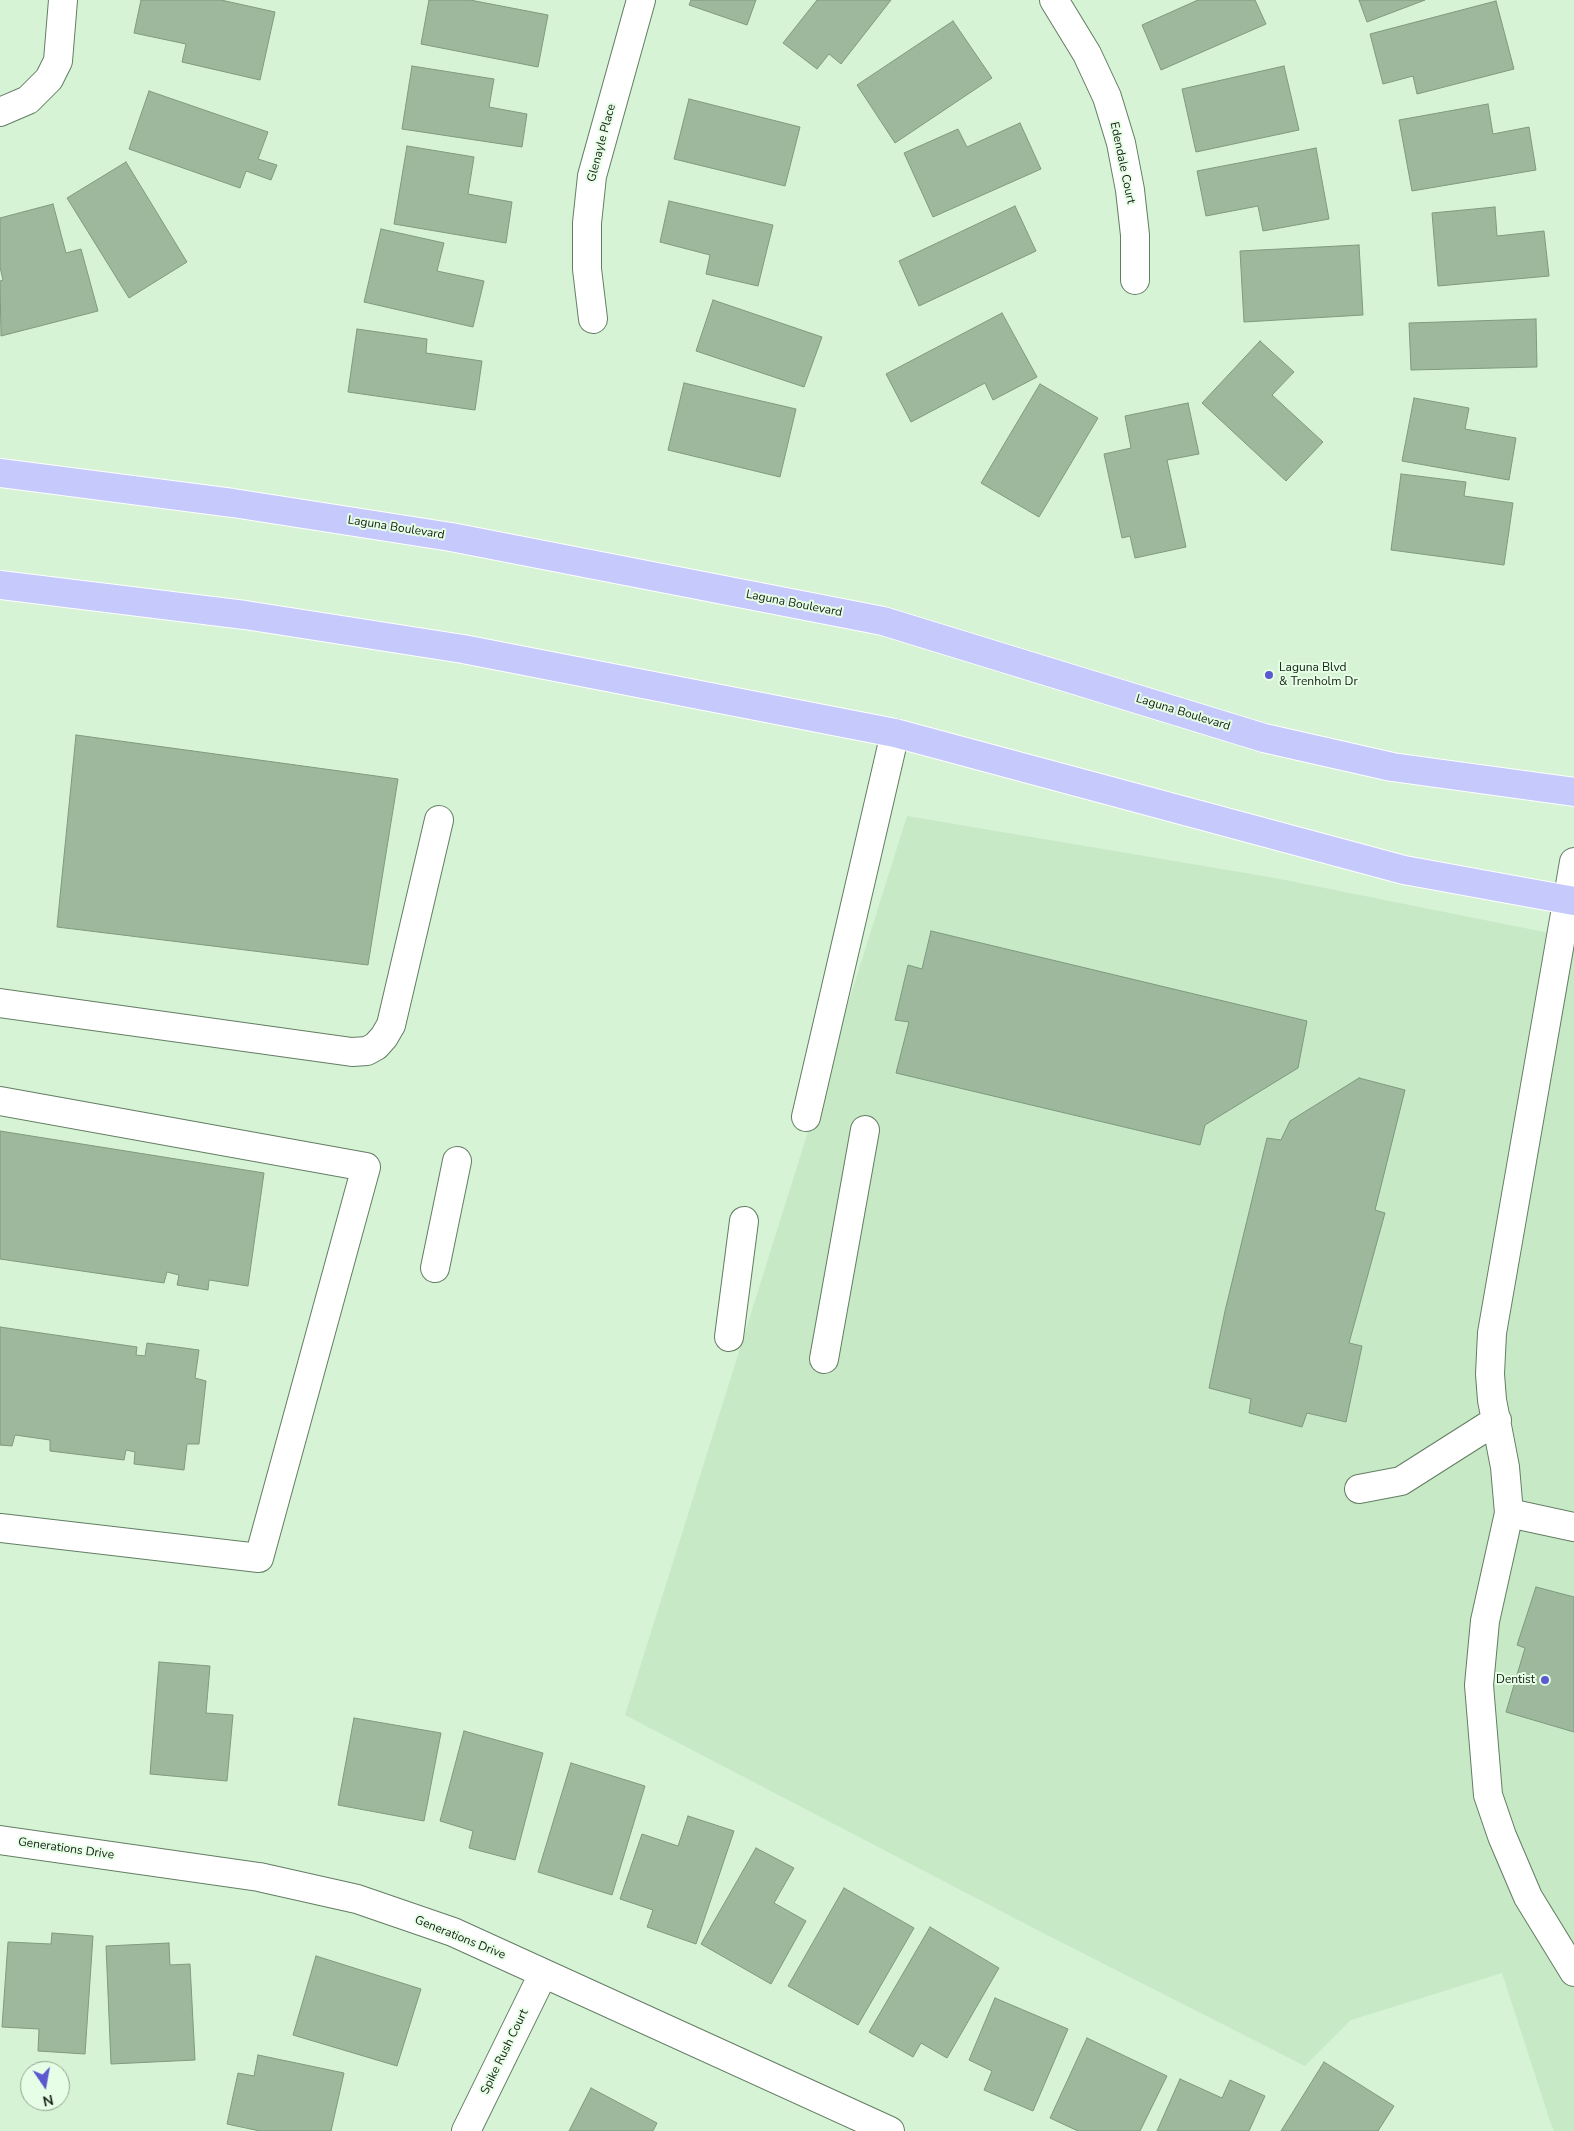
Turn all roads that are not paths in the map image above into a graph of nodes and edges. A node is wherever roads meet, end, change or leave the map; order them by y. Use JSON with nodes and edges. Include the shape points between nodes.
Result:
{"nodes":[{"id":1,"x":64,"y":0,"type":"edge"},
{"id":2,"x":641,"y":0,"type":"edge"},
{"id":3,"x":1054,"y":0,"type":"edge"},
{"id":4,"x":0,"y":112,"type":"edge"},
{"id":5,"x":1135,"y":280,"type":"dead end"},
{"id":6,"x":593,"y":319,"type":"dead end"},
{"id":7,"x":0,"y":474,"type":"edge"},
{"id":8,"x":0,"y":585,"type":"edge"},
{"id":9,"x":895,"y":733,"type":"junction"},
{"id":10,"x":1574,"y":792,"type":"edge"},
{"id":11,"x":438,"y":820,"type":"dead end"},
{"id":12,"x":1574,"y":862,"type":"edge"},
{"id":13,"x":1571,"y":900,"type":"edge"},
{"id":14,"x":0,"y":1003,"type":"edge"},
{"id":15,"x":0,"y":1101,"type":"edge"},
{"id":16,"x":806,"y":1117,"type":"dead end"},
{"id":17,"x":865,"y":1130,"type":"dead end"},
{"id":18,"x":457,"y":1161,"type":"dead end"},
{"id":19,"x":744,"y":1221,"type":"dead end"},
{"id":20,"x":435,"y":1268,"type":"dead end"},
{"id":21,"x":729,"y":1337,"type":"dead end"},
{"id":22,"x":824,"y":1359,"type":"dead end"},
{"id":23,"x":1497,"y":1420,"type":"junction"},
{"id":24,"x":1359,"y":1489,"type":"dead end"},
{"id":25,"x":1509,"y":1513,"type":"junction"},
{"id":26,"x":1574,"y":1527,"type":"edge"},
{"id":27,"x":0,"y":1528,"type":"edge"},
{"id":28,"x":0,"y":1840,"type":"edge"},
{"id":29,"x":1574,"y":1972,"type":"edge"},
{"id":30,"x":543,"y":1974,"type":"junction"},
{"id":31,"x":466,"y":2131,"type":"edge"},
{"id":32,"x":890,"y":2131,"type":"edge"}],
"edges":[{"from":1,"to":4,"type":"street","via":[[58,61],[49,78],[28,100]]},
{"from":2,"to":6,"type":"street","name":"Glenayle Place","via":[[592,176],[587,269]]},
{"from":3,"to":5,"type":"street","name":"Edendale Court","via":[[1087,54],[1121,143],[1135,235]]},
{"from":7,"to":10,"type":"main road","name":"Laguna Boulevard","via":[[234,503],[451,537],[873,620],[1264,738],[1392,766]]},
{"from":8,"to":9,"type":"main road","via":[[245,615],[463,649]]},
{"from":9,"to":13,"type":"main road","via":[[1404,870]]},
{"from":9,"to":16,"type":"street"},
{"from":11,"to":14,"type":"street","via":[[391,1025],[376,1046],[367,1051],[352,1052]]},
{"from":12,"to":13,"type":"street"},
{"from":13,"to":23,"type":"street","via":[[1492,1333],[1490,1374]]},
{"from":15,"to":27,"type":"street","via":[[366,1167],[259,1558]]},
{"from":17,"to":22,"type":"street"},
{"from":18,"to":20,"type":"street"},
{"from":19,"to":21,"type":"street"},
{"from":23,"to":24,"type":"street","via":[[1401,1481]]},
{"from":23,"to":25,"type":"street"},
{"from":25,"to":26,"type":"street"},
{"from":25,"to":29,"type":"street","via":[[1486,1622],[1478,1685],[1488,1795],[1528,1897]]},
{"from":28,"to":30,"type":"street","name":"Generations Drive","via":[[259,1877],[357,1899],[453,1932]]},
{"from":30,"to":31,"type":"street","name":"Spike Rush Court"},
{"from":30,"to":32,"type":"street","name":"Generations Drive"}]}
